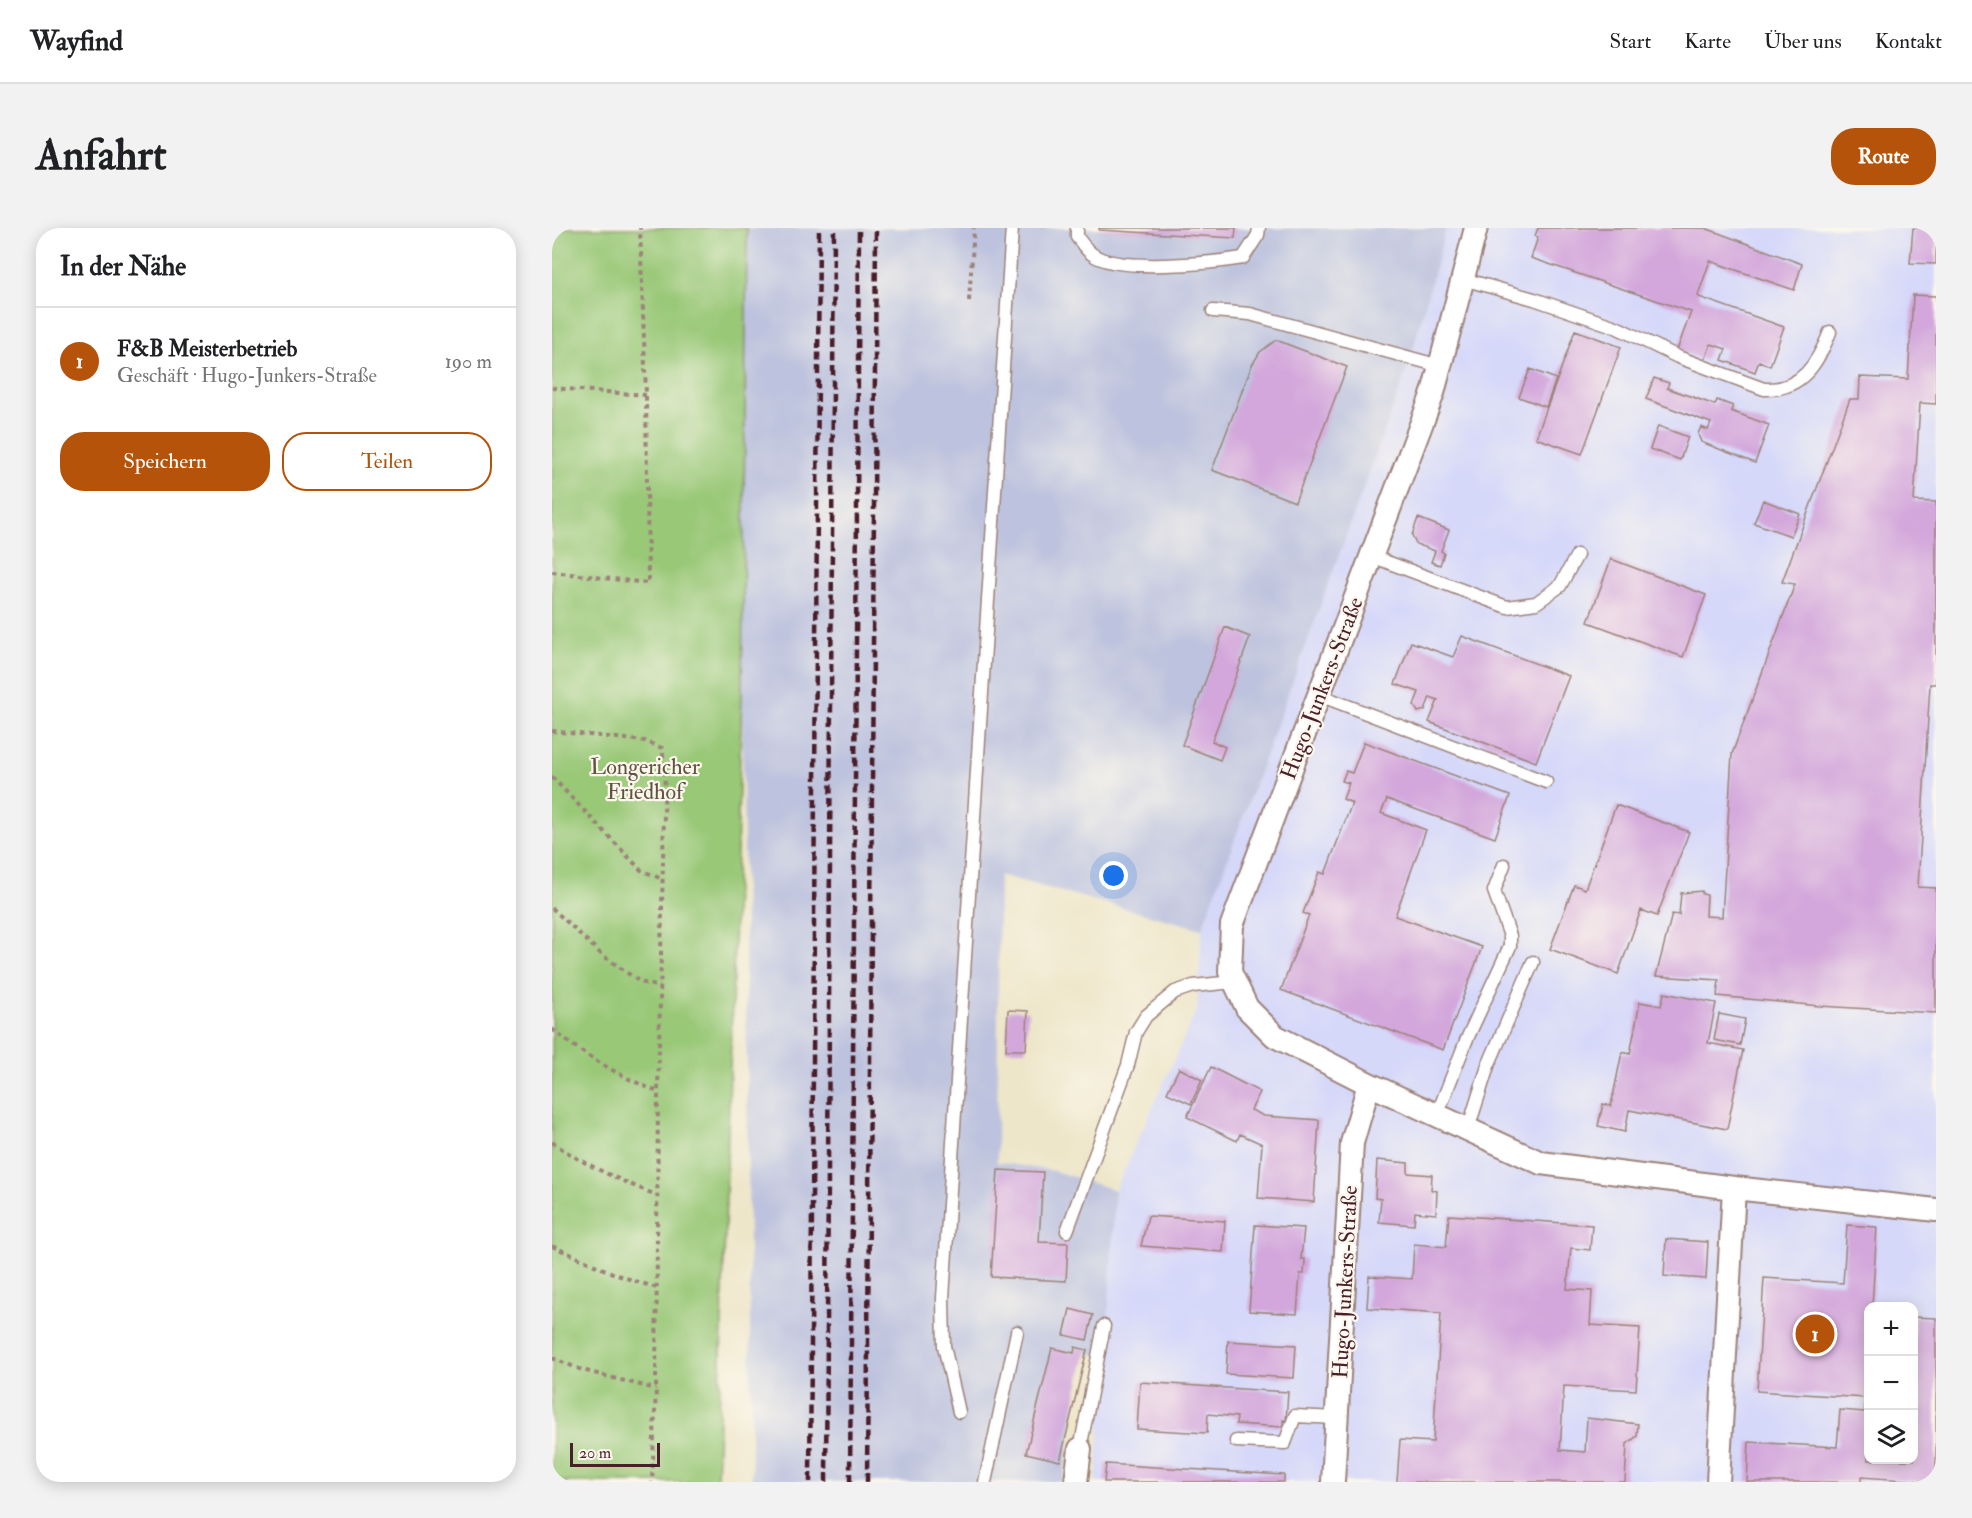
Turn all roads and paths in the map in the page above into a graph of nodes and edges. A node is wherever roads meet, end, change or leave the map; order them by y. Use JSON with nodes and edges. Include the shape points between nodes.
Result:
{"nodes":[{"id":1,"x":640,"y":228,"type":"edge"},
{"id":2,"x":974,"y":228,"type":"edge"},
{"id":3,"x":1012,"y":228,"type":"edge"},
{"id":4,"x":1077,"y":228,"type":"edge"},
{"id":5,"x":1258,"y":228,"type":"edge"},
{"id":6,"x":1476,"y":228,"type":"edge"},
{"id":7,"x":1463,"y":279,"type":"junction"},
{"id":8,"x":969,"y":301,"type":"dead end"},
{"id":9,"x":1213,"y":311,"type":"dead end"},
{"id":10,"x":1830,"y":332,"type":"dead end"},
{"id":11,"x":1440,"y":366,"type":"junction"},
{"id":12,"x":552,"y":388,"type":"edge"},
{"id":13,"x":646,"y":394,"type":"junction"},
{"id":14,"x":1577,"y":555,"type":"dead end"},
{"id":15,"x":1371,"y":556,"type":"junction"},
{"id":16,"x":552,"y":572,"type":"edge"},
{"id":17,"x":1319,"y":695,"type":"junction"},
{"id":18,"x":552,"y":731,"type":"edge"},
{"id":19,"x":552,"y":777,"type":"edge"},
{"id":20,"x":1546,"y":782,"type":"dead end"},
{"id":21,"x":1504,"y":865,"type":"dead end"},
{"id":22,"x":662,"y":879,"type":"junction"},
{"id":23,"x":552,"y":908,"type":"edge"},
{"id":24,"x":1533,"y":962,"type":"dead end"},
{"id":25,"x":1234,"y":982,"type":"junction"},
{"id":26,"x":660,"y":987,"type":"junction"},
{"id":27,"x":552,"y":1029,"type":"edge"},
{"id":28,"x":1369,"y":1084,"type":"junction"},
{"id":29,"x":658,"y":1092,"type":"junction"},
{"id":30,"x":1437,"y":1115,"type":"junction"},
{"id":31,"x":1468,"y":1130,"type":"junction"},
{"id":32,"x":552,"y":1142,"type":"edge"},
{"id":33,"x":1734,"y":1188,"type":"junction"},
{"id":34,"x":658,"y":1196,"type":"junction"},
{"id":35,"x":1936,"y":1210,"type":"edge"},
{"id":36,"x":1067,"y":1231,"type":"dead end"},
{"id":37,"x":552,"y":1246,"type":"edge"},
{"id":38,"x":657,"y":1288,"type":"junction"},
{"id":39,"x":1104,"y":1326,"type":"dead end"},
{"id":40,"x":1017,"y":1332,"type":"dead end"},
{"id":41,"x":552,"y":1358,"type":"edge"},
{"id":42,"x":656,"y":1389,"type":"junction"},
{"id":43,"x":959,"y":1412,"type":"dead end"},
{"id":44,"x":1337,"y":1418,"type":"junction"},
{"id":45,"x":1236,"y":1441,"type":"dead end"},
{"id":46,"x":1080,"y":1449,"type":"joint"},
{"id":47,"x":552,"y":1479,"type":"edge"},
{"id":48,"x":566,"y":1482,"type":"edge"},
{"id":49,"x":652,"y":1482,"type":"edge"},
{"id":50,"x":984,"y":1482,"type":"edge"},
{"id":51,"x":1076,"y":1482,"type":"edge"},
{"id":52,"x":1334,"y":1482,"type":"edge"},
{"id":53,"x":1718,"y":1482,"type":"edge"}],
"edges":[{"from":1,"to":13,"type":"path"},
{"from":2,"to":8,"type":"path"},
{"from":3,"to":43,"type":"lane","via":[[943,1298],[944,1346]]},
{"from":4,"to":5,"type":"lane","via":[[1077,237],[1093,256],[1123,265],[1243,258],[1258,235]]},
{"from":6,"to":7,"type":"street","name":"Hugo-Junkers-Straße"},
{"from":7,"to":10,"type":"lane","via":[[1616,327],[1678,357],[1764,388],[1788,387],[1812,368]]},
{"from":7,"to":11,"type":"street","name":"Hugo-Junkers-Straße"},
{"from":9,"to":11,"type":"lane","via":[[1250,314]]},
{"from":11,"to":15,"type":"street","name":"Hugo-Junkers-Straße"},
{"from":12,"to":13,"type":"path"},
{"from":13,"to":16,"type":"path","via":[[648,583]]},
{"from":14,"to":15,"type":"lane","via":[[1560,586],[1536,603],[1507,607]]},
{"from":15,"to":17,"type":"street","name":"Hugo-Junkers-Straße"},
{"from":17,"to":20,"type":"lane"},
{"from":17,"to":25,"type":"street","name":"Hugo-Junkers-Straße","via":[[1232,925],[1230,972]]},
{"from":18,"to":22,"type":"path","via":[[645,741],[662,747]]},
{"from":19,"to":22,"type":"path","via":[[641,870]]},
{"from":21,"to":30,"type":"lane","via":[[1494,891],[1510,936],[1509,946]]},
{"from":22,"to":26,"type":"path"},
{"from":23,"to":26,"type":"path","via":[[602,954],[640,982]]},
{"from":24,"to":31,"type":"lane","via":[[1488,1066]]},
{"from":25,"to":28,"type":"street","name":"Hugo-Junkers-Straße","via":[[1247,1008],[1275,1036]]},
{"from":25,"to":36,"type":"lane","via":[[1175,992],[1146,1016],[1136,1032],[1128,1065]]},
{"from":26,"to":29,"type":"path"},
{"from":27,"to":29,"type":"path","via":[[625,1078]]},
{"from":28,"to":30,"type":"street","name":"Hugo-Junkers-Straße"},
{"from":28,"to":44,"type":"street","name":"Hugo-Junkers-Straße","via":[[1352,1143]]},
{"from":29,"to":34,"type":"path"},
{"from":30,"to":31,"type":"street","name":"Hugo-Junkers-Straße"},
{"from":31,"to":33,"type":"street","name":"Hugo-Junkers-Straße","via":[[1541,1163]]},
{"from":32,"to":34,"type":"path","via":[[627,1184]]},
{"from":33,"to":35,"type":"street","name":"Hugo-Junkers-Straße"},
{"from":33,"to":53,"type":"street"},
{"from":34,"to":38,"type":"path"},
{"from":37,"to":38,"type":"path"},
{"from":38,"to":42,"type":"path"},
{"from":39,"to":46,"type":"lane"},
{"from":40,"to":50,"type":"lane"},
{"from":41,"to":42,"type":"path"},
{"from":42,"to":49,"type":"path"},
{"from":44,"to":45,"type":"lane","via":[[1295,1416],[1285,1443]]},
{"from":44,"to":52,"type":"street","name":"Hugo-Junkers-Straße"},
{"from":46,"to":51,"type":"street"},
{"from":47,"to":48,"type":"path"}]}
